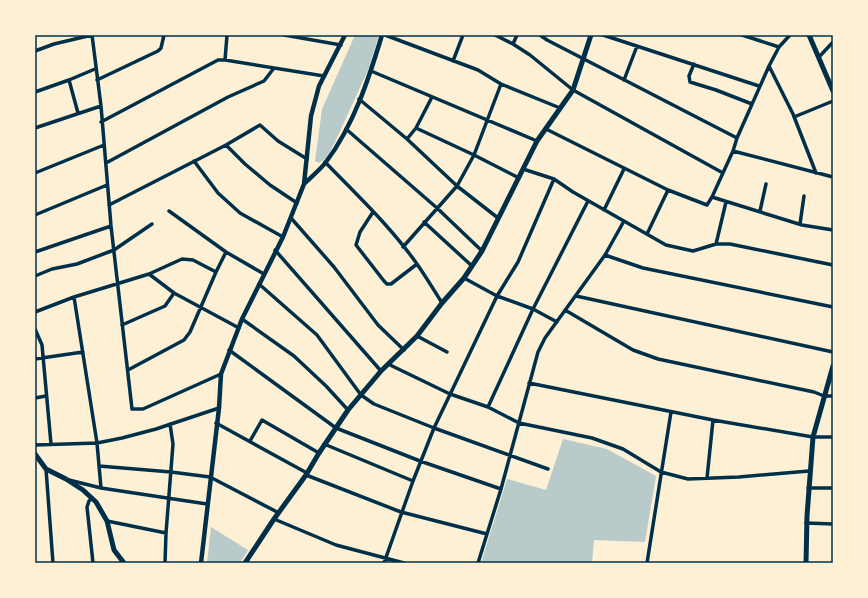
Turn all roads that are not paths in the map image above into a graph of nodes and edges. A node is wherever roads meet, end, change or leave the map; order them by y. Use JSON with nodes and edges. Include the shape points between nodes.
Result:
{"nodes":[{"id":1,"x":92,"y":35,"type":"edge"},
{"id":2,"x":164,"y":35,"type":"edge"},
{"id":3,"x":227,"y":35,"type":"edge"},
{"id":4,"x":284,"y":35,"type":"edge"},
{"id":5,"x":345,"y":35,"type":"edge"},
{"id":6,"x":382,"y":35,"type":"edge"},
{"id":7,"x":386,"y":35,"type":"edge"},
{"id":8,"x":463,"y":35,"type":"edge"},
{"id":9,"x":495,"y":35,"type":"edge"},
{"id":10,"x":517,"y":35,"type":"edge"},
{"id":11,"x":540,"y":35,"type":"edge"},
{"id":12,"x":548,"y":35,"type":"edge"},
{"id":13,"x":591,"y":35,"type":"edge"},
{"id":14,"x":603,"y":35,"type":"edge"},
{"id":15,"x":742,"y":35,"type":"edge"},
{"id":16,"x":790,"y":35,"type":"edge"},
{"id":17,"x":809,"y":35,"type":"edge"},
{"id":18,"x":547,"y":40,"type":"junction"},
{"id":19,"x":833,"y":42,"type":"edge"},
{"id":20,"x":514,"y":44,"type":"junction"},
{"id":21,"x":341,"y":45,"type":"junction"},
{"id":22,"x":637,"y":46,"type":"junction"},
{"id":23,"x":779,"y":47,"type":"junction"},
{"id":24,"x":35,"y":51,"type":"edge"},
{"id":25,"x":819,"y":57,"type":"junction"},
{"id":26,"x":583,"y":59,"type":"junction"},
{"id":27,"x":225,"y":60,"type":"junction"},
{"id":28,"x":453,"y":61,"type":"junction"},
{"id":29,"x":694,"y":64,"type":"junction"},
{"id":30,"x":769,"y":66,"type":"junction"},
{"id":31,"x":274,"y":68,"type":"junction"},
{"id":32,"x":96,"y":69,"type":"junction"},
{"id":33,"x":371,"y":71,"type":"junction"},
{"id":34,"x":324,"y":76,"type":"junction"},
{"id":35,"x":69,"y":80,"type":"junction"},
{"id":36,"x":97,"y":80,"type":"junction"},
{"id":37,"x":624,"y":80,"type":"junction"},
{"id":38,"x":502,"y":84,"type":"junction"},
{"id":39,"x":759,"y":86,"type":"junction"},
{"id":40,"x":573,"y":90,"type":"junction"},
{"id":41,"x":833,"y":91,"type":"edge"},
{"id":42,"x":35,"y":92,"type":"edge"},
{"id":43,"x":432,"y":96,"type":"junction"},
{"id":44,"x":359,"y":99,"type":"junction"},
{"id":45,"x":833,"y":100,"type":"edge"},
{"id":46,"x":752,"y":104,"type":"junction"},
{"id":47,"x":101,"y":106,"type":"junction"},
{"id":48,"x":560,"y":108,"type":"junction"},
{"id":49,"x":78,"y":113,"type":"junction"},
{"id":50,"x":794,"y":117,"type":"junction"},
{"id":51,"x":487,"y":120,"type":"junction"},
{"id":52,"x":101,"y":122,"type":"junction"},
{"id":53,"x":35,"y":128,"type":"edge"},
{"id":54,"x":416,"y":128,"type":"junction"},
{"id":55,"x":546,"y":129,"type":"junction"},
{"id":56,"x":346,"y":130,"type":"junction"},
{"id":57,"x":737,"y":138,"type":"junction"},
{"id":58,"x":407,"y":139,"type":"junction"},
{"id":59,"x":537,"y":141,"type":"junction"},
{"id":60,"x":104,"y":145,"type":"junction"},
{"id":61,"x":226,"y":145,"type":"junction"},
{"id":62,"x":733,"y":151,"type":"junction"},
{"id":63,"x":474,"y":154,"type":"junction"},
{"id":64,"x":307,"y":159,"type":"junction"},
{"id":65,"x":194,"y":161,"type":"junction"},
{"id":66,"x":326,"y":162,"type":"junction"},
{"id":67,"x":106,"y":163,"type":"junction"},
{"id":68,"x":524,"y":169,"type":"junction"},
{"id":69,"x":624,"y":169,"type":"junction"},
{"id":70,"x":35,"y":173,"type":"edge"},
{"id":71,"x":723,"y":173,"type":"junction"},
{"id":72,"x":816,"y":173,"type":"junction"},
{"id":73,"x":833,"y":177,"type":"edge"},
{"id":74,"x":519,"y":178,"type":"junction"},
{"id":75,"x":554,"y":178,"type":"junction"},
{"id":76,"x":107,"y":184,"type":"junction"},
{"id":77,"x":304,"y":184,"type":"junction"},
{"id":78,"x":766,"y":184,"type":"dead end"},
{"id":79,"x":458,"y":186,"type":"junction"},
{"id":80,"x":668,"y":190,"type":"junction"},
{"id":81,"x":804,"y":196,"type":"dead end"},
{"id":82,"x":712,"y":197,"type":"junction"},
{"id":83,"x":588,"y":201,"type":"junction"},
{"id":84,"x":726,"y":202,"type":"junction"},
{"id":85,"x":297,"y":203,"type":"junction"},
{"id":86,"x":109,"y":205,"type":"junction"},
{"id":87,"x":437,"y":208,"type":"junction"},
{"id":88,"x":604,"y":210,"type":"junction"},
{"id":89,"x":169,"y":211,"type":"dead end"},
{"id":90,"x":760,"y":211,"type":"junction"},
{"id":91,"x":373,"y":212,"type":"junction"},
{"id":92,"x":35,"y":216,"type":"edge"},
{"id":93,"x":291,"y":218,"type":"junction"},
{"id":94,"x":498,"y":218,"type":"junction"},
{"id":95,"x":624,"y":221,"type":"junction"},
{"id":96,"x":424,"y":222,"type":"junction"},
{"id":97,"x":152,"y":224,"type":"dead end"},
{"id":98,"x":800,"y":224,"type":"junction"},
{"id":99,"x":110,"y":226,"type":"junction"},
{"id":100,"x":833,"y":230,"type":"edge"},
{"id":101,"x":647,"y":234,"type":"junction"},
{"id":102,"x":283,"y":237,"type":"junction"},
{"id":103,"x":716,"y":244,"type":"junction"},
{"id":104,"x":403,"y":247,"type":"junction"},
{"id":105,"x":114,"y":250,"type":"junction"},
{"id":106,"x":275,"y":250,"type":"junction"},
{"id":107,"x":482,"y":251,"type":"junction"},
{"id":108,"x":35,"y":252,"type":"edge"},
{"id":109,"x":226,"y":252,"type":"junction"},
{"id":110,"x":605,"y":255,"type":"junction"},
{"id":111,"x":417,"y":264,"type":"junction"},
{"id":112,"x":833,"y":265,"type":"edge"},
{"id":113,"x":472,"y":266,"type":"junction"},
{"id":114,"x":216,"y":272,"type":"junction"},
{"id":115,"x":149,"y":274,"type":"junction"},
{"id":116,"x":264,"y":274,"type":"junction"},
{"id":117,"x":35,"y":276,"type":"edge"},
{"id":118,"x":464,"y":278,"type":"junction"},
{"id":119,"x":118,"y":283,"type":"junction"},
{"id":120,"x":259,"y":284,"type":"junction"},
{"id":121,"x":174,"y":293,"type":"junction"},
{"id":122,"x":497,"y":296,"type":"junction"},
{"id":123,"x":576,"y":296,"type":"junction"},
{"id":124,"x":74,"y":297,"type":"junction"},
{"id":125,"x":442,"y":303,"type":"junction"},
{"id":126,"x":201,"y":307,"type":"junction"},
{"id":127,"x":833,"y":307,"type":"edge"},
{"id":128,"x":533,"y":309,"type":"junction"},
{"id":129,"x":565,"y":310,"type":"junction"},
{"id":130,"x":35,"y":312,"type":"edge"},
{"id":131,"x":242,"y":319,"type":"junction"},
{"id":132,"x":557,"y":322,"type":"junction"},
{"id":133,"x":122,"y":325,"type":"junction"},
{"id":134,"x":239,"y":328,"type":"junction"},
{"id":135,"x":35,"y":329,"type":"edge"},
{"id":136,"x":417,"y":336,"type":"junction"},
{"id":137,"x":229,"y":350,"type":"junction"},
{"id":138,"x":404,"y":350,"type":"junction"},
{"id":139,"x":83,"y":352,"type":"junction"},
{"id":140,"x":448,"y":352,"type":"dead end"},
{"id":141,"x":833,"y":352,"type":"edge"},
{"id":142,"x":43,"y":358,"type":"junction"},
{"id":143,"x":35,"y":359,"type":"edge"},
{"id":144,"x":388,"y":364,"type":"junction"},
{"id":145,"x":833,"y":366,"type":"edge"},
{"id":146,"x":128,"y":370,"type":"junction"},
{"id":147,"x":381,"y":371,"type":"junction"},
{"id":148,"x":221,"y":374,"type":"junction"},
{"id":149,"x":529,"y":383,"type":"junction"},
{"id":150,"x":450,"y":394,"type":"junction"},
{"id":151,"x":46,"y":396,"type":"junction"},
{"id":152,"x":361,"y":396,"type":"junction"},
{"id":153,"x":824,"y":396,"type":"junction"},
{"id":154,"x":833,"y":396,"type":"edge"},
{"id":155,"x":35,"y":398,"type":"edge"},
{"id":156,"x":488,"y":407,"type":"junction"},
{"id":157,"x":219,"y":408,"type":"junction"},
{"id":158,"x":348,"y":410,"type":"junction"},
{"id":159,"x":672,"y":412,"type":"junction"},
{"id":160,"x":713,"y":420,"type":"junction"},
{"id":161,"x":216,"y":423,"type":"junction"},
{"id":162,"x":519,"y":423,"type":"junction"},
{"id":163,"x":170,"y":424,"type":"junction"},
{"id":164,"x":336,"y":428,"type":"junction"},
{"id":165,"x":434,"y":428,"type":"junction"},
{"id":166,"x":813,"y":437,"type":"junction"},
{"id":167,"x":833,"y":437,"type":"edge"},
{"id":168,"x":250,"y":441,"type":"junction"},
{"id":169,"x":97,"y":443,"type":"junction"},
{"id":170,"x":51,"y":444,"type":"junction"},
{"id":171,"x":324,"y":444,"type":"junction"},
{"id":172,"x":35,"y":445,"type":"edge"},
{"id":173,"x":319,"y":453,"type":"junction"},
{"id":174,"x":35,"y":454,"type":"edge"},
{"id":175,"x":510,"y":456,"type":"junction"},
{"id":176,"x":420,"y":461,"type":"junction"},
{"id":177,"x":99,"y":466,"type":"junction"},
{"id":178,"x":46,"y":469,"type":"junction"},
{"id":179,"x":548,"y":469,"type":"dead end"},
{"id":180,"x":809,"y":471,"type":"junction"},
{"id":181,"x":171,"y":472,"type":"junction"},
{"id":182,"x":661,"y":472,"type":"junction"},
{"id":183,"x":306,"y":474,"type":"junction"},
{"id":184,"x":210,"y":477,"type":"junction"},
{"id":185,"x":707,"y":478,"type":"junction"},
{"id":186,"x":66,"y":479,"type":"junction"},
{"id":187,"x":413,"y":481,"type":"junction"},
{"id":188,"x":101,"y":488,"type":"junction"},
{"id":189,"x":808,"y":488,"type":"junction"},
{"id":190,"x":833,"y":488,"type":"edge"},
{"id":191,"x":501,"y":489,"type":"junction"},
{"id":192,"x":92,"y":498,"type":"junction"},
{"id":193,"x":169,"y":499,"type":"junction"},
{"id":194,"x":207,"y":504,"type":"junction"},
{"id":195,"x":402,"y":512,"type":"junction"},
{"id":196,"x":279,"y":513,"type":"junction"},
{"id":197,"x":274,"y":519,"type":"junction"},
{"id":198,"x":107,"y":521,"type":"junction"},
{"id":199,"x":806,"y":524,"type":"junction"},
{"id":200,"x":833,"y":524,"type":"edge"},
{"id":201,"x":166,"y":533,"type":"junction"},
{"id":202,"x":487,"y":534,"type":"junction"},
{"id":203,"x":384,"y":561,"type":"edge"},
{"id":204,"x":53,"y":563,"type":"edge"},
{"id":205,"x":92,"y":563,"type":"edge"},
{"id":206,"x":124,"y":563,"type":"edge"},
{"id":207,"x":165,"y":563,"type":"edge"},
{"id":208,"x":201,"y":563,"type":"edge"},
{"id":209,"x":245,"y":563,"type":"edge"},
{"id":210,"x":404,"y":563,"type":"edge"},
{"id":211,"x":478,"y":563,"type":"edge"},
{"id":212,"x":647,"y":563,"type":"edge"},
{"id":213,"x":806,"y":563,"type":"edge"}],
"edges":[{"from":1,"to":24,"type":"street"},
{"from":1,"to":32,"type":"street"},
{"from":2,"to":36,"type":"street","via":[[158,51]]},
{"from":3,"to":27,"type":"street"},
{"from":4,"to":21,"type":"street"},
{"from":5,"to":21,"type":"street"},
{"from":6,"to":33,"type":"street"},
{"from":7,"to":28,"type":"street"},
{"from":8,"to":28,"type":"street"},
{"from":9,"to":20,"type":"street"},
{"from":10,"to":20,"type":"street"},
{"from":11,"to":18,"type":"street"},
{"from":12,"to":18,"type":"street"},
{"from":13,"to":26,"type":"main road"},
{"from":14,"to":22,"type":"street"},
{"from":15,"to":23,"type":"street"},
{"from":16,"to":23,"type":"street"},
{"from":17,"to":25,"type":"main road"},
{"from":18,"to":26,"type":"street"},
{"from":19,"to":25,"type":"street"},
{"from":20,"to":40,"type":"street"},
{"from":21,"to":34,"type":"street"},
{"from":22,"to":29,"type":"street"},
{"from":22,"to":37,"type":"street"},
{"from":23,"to":30,"type":"street"},
{"from":25,"to":41,"type":"main road"},
{"from":26,"to":37,"type":"street"},
{"from":26,"to":40,"type":"main road"},
{"from":27,"to":31,"type":"street"},
{"from":27,"to":52,"type":"street","via":[[208,64]]},
{"from":28,"to":38,"type":"street","via":[[478,70]]},
{"from":29,"to":39,"type":"street"},
{"from":29,"to":46,"type":"street","via":[[689,76],[690,82]]},
{"from":30,"to":39,"type":"street"},
{"from":30,"to":50,"type":"street"},
{"from":31,"to":34,"type":"street"},
{"from":31,"to":67,"type":"street","via":[[264,81],[228,97]]},
{"from":32,"to":35,"type":"street"},
{"from":32,"to":36,"type":"street"},
{"from":33,"to":43,"type":"street"},
{"from":33,"to":44,"type":"street"},
{"from":34,"to":64,"type":"street","via":[[312,116]]},
{"from":35,"to":42,"type":"street"},
{"from":35,"to":49,"type":"street"},
{"from":36,"to":47,"type":"street"},
{"from":37,"to":57,"type":"street"},
{"from":38,"to":48,"type":"street"},
{"from":38,"to":51,"type":"street"},
{"from":39,"to":46,"type":"street"},
{"from":40,"to":48,"type":"main road"},
{"from":40,"to":71,"type":"street"},
{"from":43,"to":51,"type":"street"},
{"from":43,"to":54,"type":"street"},
{"from":44,"to":56,"type":"street"},
{"from":44,"to":58,"type":"street"},
{"from":45,"to":50,"type":"street"},
{"from":46,"to":57,"type":"street"},
{"from":47,"to":49,"type":"street"},
{"from":47,"to":52,"type":"street"},
{"from":48,"to":55,"type":"main road"},
{"from":49,"to":53,"type":"street"},
{"from":50,"to":72,"type":"street"},
{"from":51,"to":59,"type":"street"},
{"from":51,"to":63,"type":"street"},
{"from":52,"to":60,"type":"street"},
{"from":54,"to":58,"type":"street"},
{"from":54,"to":63,"type":"street"},
{"from":55,"to":59,"type":"main road"},
{"from":55,"to":69,"type":"street"},
{"from":56,"to":66,"type":"street"},
{"from":56,"to":87,"type":"street"},
{"from":57,"to":62,"type":"street"},
{"from":58,"to":79,"type":"street"},
{"from":59,"to":68,"type":"main road"},
{"from":60,"to":67,"type":"street"},
{"from":60,"to":70,"type":"street"},
{"from":61,"to":64,"type":"street","via":[[260,125],[278,141]]},
{"from":61,"to":65,"type":"street"},
{"from":61,"to":85,"type":"street","via":[[270,186]]},
{"from":62,"to":71,"type":"street"},
{"from":62,"to":72,"type":"street"},
{"from":63,"to":74,"type":"street"},
{"from":63,"to":79,"type":"street"},
{"from":64,"to":77,"type":"street"},
{"from":65,"to":86,"type":"street"},
{"from":65,"to":102,"type":"street","via":[[218,193],[240,213]]},
{"from":66,"to":77,"type":"street"},
{"from":66,"to":91,"type":"street"},
{"from":67,"to":76,"type":"street"},
{"from":68,"to":74,"type":"main road"},
{"from":68,"to":75,"type":"street"},
{"from":69,"to":80,"type":"street"},
{"from":69,"to":88,"type":"street"},
{"from":71,"to":82,"type":"street"},
{"from":72,"to":73,"type":"street"},
{"from":74,"to":94,"type":"main road"},
{"from":75,"to":83,"type":"street"},
{"from":75,"to":122,"type":"street","via":[[518,262]]},
{"from":76,"to":86,"type":"street"},
{"from":76,"to":92,"type":"street"},
{"from":77,"to":85,"type":"street"},
{"from":78,"to":90,"type":"street"},
{"from":79,"to":87,"type":"street"},
{"from":79,"to":94,"type":"street"},
{"from":80,"to":82,"type":"street","via":[[707,205]]},
{"from":80,"to":101,"type":"street"},
{"from":81,"to":98,"type":"street"},
{"from":82,"to":84,"type":"street"},
{"from":83,"to":88,"type":"street"},
{"from":83,"to":128,"type":"street"},
{"from":84,"to":90,"type":"street"},
{"from":84,"to":103,"type":"street"},
{"from":85,"to":93,"type":"street"},
{"from":86,"to":99,"type":"street"},
{"from":87,"to":96,"type":"street"},
{"from":87,"to":107,"type":"street"},
{"from":88,"to":95,"type":"street"},
{"from":89,"to":109,"type":"street"},
{"from":90,"to":98,"type":"street"},
{"from":91,"to":104,"type":"street"},
{"from":91,"to":111,"type":"street","via":[[360,232],[356,245],[384,281],[391,284]]},
{"from":93,"to":102,"type":"street"},
{"from":93,"to":138,"type":"street","via":[[334,267],[378,325]]},
{"from":94,"to":107,"type":"main road"},
{"from":95,"to":101,"type":"street"},
{"from":95,"to":110,"type":"street"},
{"from":96,"to":104,"type":"street"},
{"from":96,"to":113,"type":"street"},
{"from":97,"to":105,"type":"street"},
{"from":98,"to":100,"type":"street"},
{"from":99,"to":105,"type":"street"},
{"from":99,"to":108,"type":"street"},
{"from":101,"to":103,"type":"street","via":[[666,245],[693,251]]},
{"from":102,"to":106,"type":"street"},
{"from":103,"to":112,"type":"street","via":[[730,244]]},
{"from":104,"to":111,"type":"street"},
{"from":105,"to":117,"type":"street"},
{"from":105,"to":119,"type":"street"},
{"from":106,"to":116,"type":"street"},
{"from":106,"to":147,"type":"street"},
{"from":107,"to":113,"type":"main road"},
{"from":109,"to":114,"type":"street"},
{"from":109,"to":116,"type":"street"},
{"from":110,"to":123,"type":"street"},
{"from":110,"to":127,"type":"street","via":[[643,268]]},
{"from":111,"to":125,"type":"street"},
{"from":113,"to":118,"type":"main road"},
{"from":114,"to":115,"type":"street","via":[[193,260],[182,259]]},
{"from":114,"to":126,"type":"street"},
{"from":115,"to":119,"type":"street"},
{"from":115,"to":121,"type":"street"},
{"from":116,"to":120,"type":"street"},
{"from":118,"to":122,"type":"street"},
{"from":118,"to":125,"type":"main road"},
{"from":119,"to":124,"type":"street"},
{"from":119,"to":133,"type":"street"},
{"from":120,"to":131,"type":"street"},
{"from":120,"to":152,"type":"street","via":[[317,335]]},
{"from":121,"to":126,"type":"street"},
{"from":121,"to":133,"type":"street","via":[[165,306]]},
{"from":122,"to":128,"type":"street"},
{"from":122,"to":150,"type":"street"},
{"from":123,"to":129,"type":"street"},
{"from":123,"to":141,"type":"street"},
{"from":124,"to":130,"type":"street"},
{"from":124,"to":139,"type":"street"},
{"from":125,"to":136,"type":"main road"},
{"from":126,"to":134,"type":"street"},
{"from":126,"to":146,"type":"street","via":[[184,340]]},
{"from":128,"to":132,"type":"street"},
{"from":128,"to":156,"type":"street"},
{"from":129,"to":132,"type":"street"},
{"from":129,"to":153,"type":"street","via":[[633,350],[658,359]]},
{"from":131,"to":134,"type":"street"},
{"from":131,"to":158,"type":"street","via":[[294,356]]},
{"from":132,"to":149,"type":"street","via":[[538,352]]},
{"from":133,"to":146,"type":"street"},
{"from":134,"to":137,"type":"street"},
{"from":135,"to":142,"type":"street","via":[[42,345]]},
{"from":136,"to":138,"type":"main road"},
{"from":136,"to":140,"type":"street"},
{"from":137,"to":148,"type":"street"},
{"from":137,"to":164,"type":"street"},
{"from":138,"to":144,"type":"main road"},
{"from":139,"to":142,"type":"street"},
{"from":139,"to":169,"type":"street"},
{"from":142,"to":143,"type":"street"},
{"from":142,"to":151,"type":"street"},
{"from":144,"to":147,"type":"main road"},
{"from":144,"to":150,"type":"street"},
{"from":145,"to":153,"type":"main road"},
{"from":146,"to":148,"type":"street","via":[[132,409],[143,409]]},
{"from":147,"to":152,"type":"main road"},
{"from":148,"to":157,"type":"street"},
{"from":149,"to":159,"type":"street"},
{"from":149,"to":162,"type":"street"},
{"from":150,"to":156,"type":"street"},
{"from":150,"to":165,"type":"street"},
{"from":151,"to":155,"type":"street"},
{"from":151,"to":170,"type":"street"},
{"from":152,"to":158,"type":"main road"},
{"from":152,"to":165,"type":"street","via":[[374,404]]},
{"from":153,"to":154,"type":"street"},
{"from":153,"to":166,"type":"main road"},
{"from":156,"to":162,"type":"street"},
{"from":157,"to":161,"type":"street"},
{"from":157,"to":163,"type":"street"},
{"from":158,"to":164,"type":"main road"},
{"from":159,"to":160,"type":"street"},
{"from":159,"to":182,"type":"street"},
{"from":160,"to":166,"type":"street"},
{"from":160,"to":185,"type":"street"},
{"from":161,"to":168,"type":"street"},
{"from":161,"to":184,"type":"street"},
{"from":162,"to":175,"type":"street"},
{"from":162,"to":182,"type":"street","via":[[592,438],[623,449]]},
{"from":163,"to":169,"type":"street"},
{"from":163,"to":181,"type":"street","via":[[173,444]]},
{"from":164,"to":171,"type":"main road"},
{"from":164,"to":176,"type":"street"},
{"from":165,"to":175,"type":"street"},
{"from":165,"to":176,"type":"street"},
{"from":166,"to":167,"type":"street"},
{"from":166,"to":180,"type":"main road"},
{"from":168,"to":173,"type":"street","via":[[262,420]]},
{"from":168,"to":183,"type":"street"},
{"from":169,"to":170,"type":"street"},
{"from":169,"to":177,"type":"street"},
{"from":170,"to":172,"type":"street"},
{"from":171,"to":173,"type":"main road"},
{"from":171,"to":187,"type":"street"},
{"from":173,"to":183,"type":"main road"},
{"from":174,"to":178,"type":"main road"},
{"from":175,"to":179,"type":"street"},
{"from":175,"to":191,"type":"street"},
{"from":176,"to":187,"type":"street"},
{"from":176,"to":191,"type":"street"},
{"from":177,"to":181,"type":"street"},
{"from":177,"to":188,"type":"street"},
{"from":178,"to":186,"type":"main road"},
{"from":178,"to":204,"type":"street"},
{"from":180,"to":185,"type":"street"},
{"from":180,"to":189,"type":"main road"},
{"from":181,"to":184,"type":"street"},
{"from":181,"to":193,"type":"street"},
{"from":182,"to":185,"type":"street","via":[[688,479]]},
{"from":182,"to":212,"type":"street"},
{"from":183,"to":195,"type":"street"},
{"from":183,"to":196,"type":"main road"},
{"from":184,"to":194,"type":"street"},
{"from":184,"to":196,"type":"street"},
{"from":186,"to":188,"type":"street"},
{"from":186,"to":192,"type":"main road"},
{"from":187,"to":195,"type":"street"},
{"from":188,"to":193,"type":"street"},
{"from":189,"to":190,"type":"street"},
{"from":189,"to":199,"type":"main road"},
{"from":191,"to":202,"type":"street"},
{"from":192,"to":198,"type":"main road"},
{"from":192,"to":205,"type":"street","via":[[87,507]]},
{"from":193,"to":194,"type":"street"},
{"from":193,"to":201,"type":"street"},
{"from":194,"to":208,"type":"street"},
{"from":195,"to":202,"type":"street"},
{"from":195,"to":203,"type":"street"},
{"from":196,"to":197,"type":"main road"},
{"from":197,"to":203,"type":"street","via":[[336,545]]},
{"from":197,"to":209,"type":"main road"},
{"from":198,"to":201,"type":"street"},
{"from":198,"to":206,"type":"main road","via":[[114,550]]},
{"from":199,"to":200,"type":"street"},
{"from":199,"to":213,"type":"main road"},
{"from":201,"to":207,"type":"street"},
{"from":202,"to":211,"type":"street"},
{"from":203,"to":210,"type":"street"}]}
